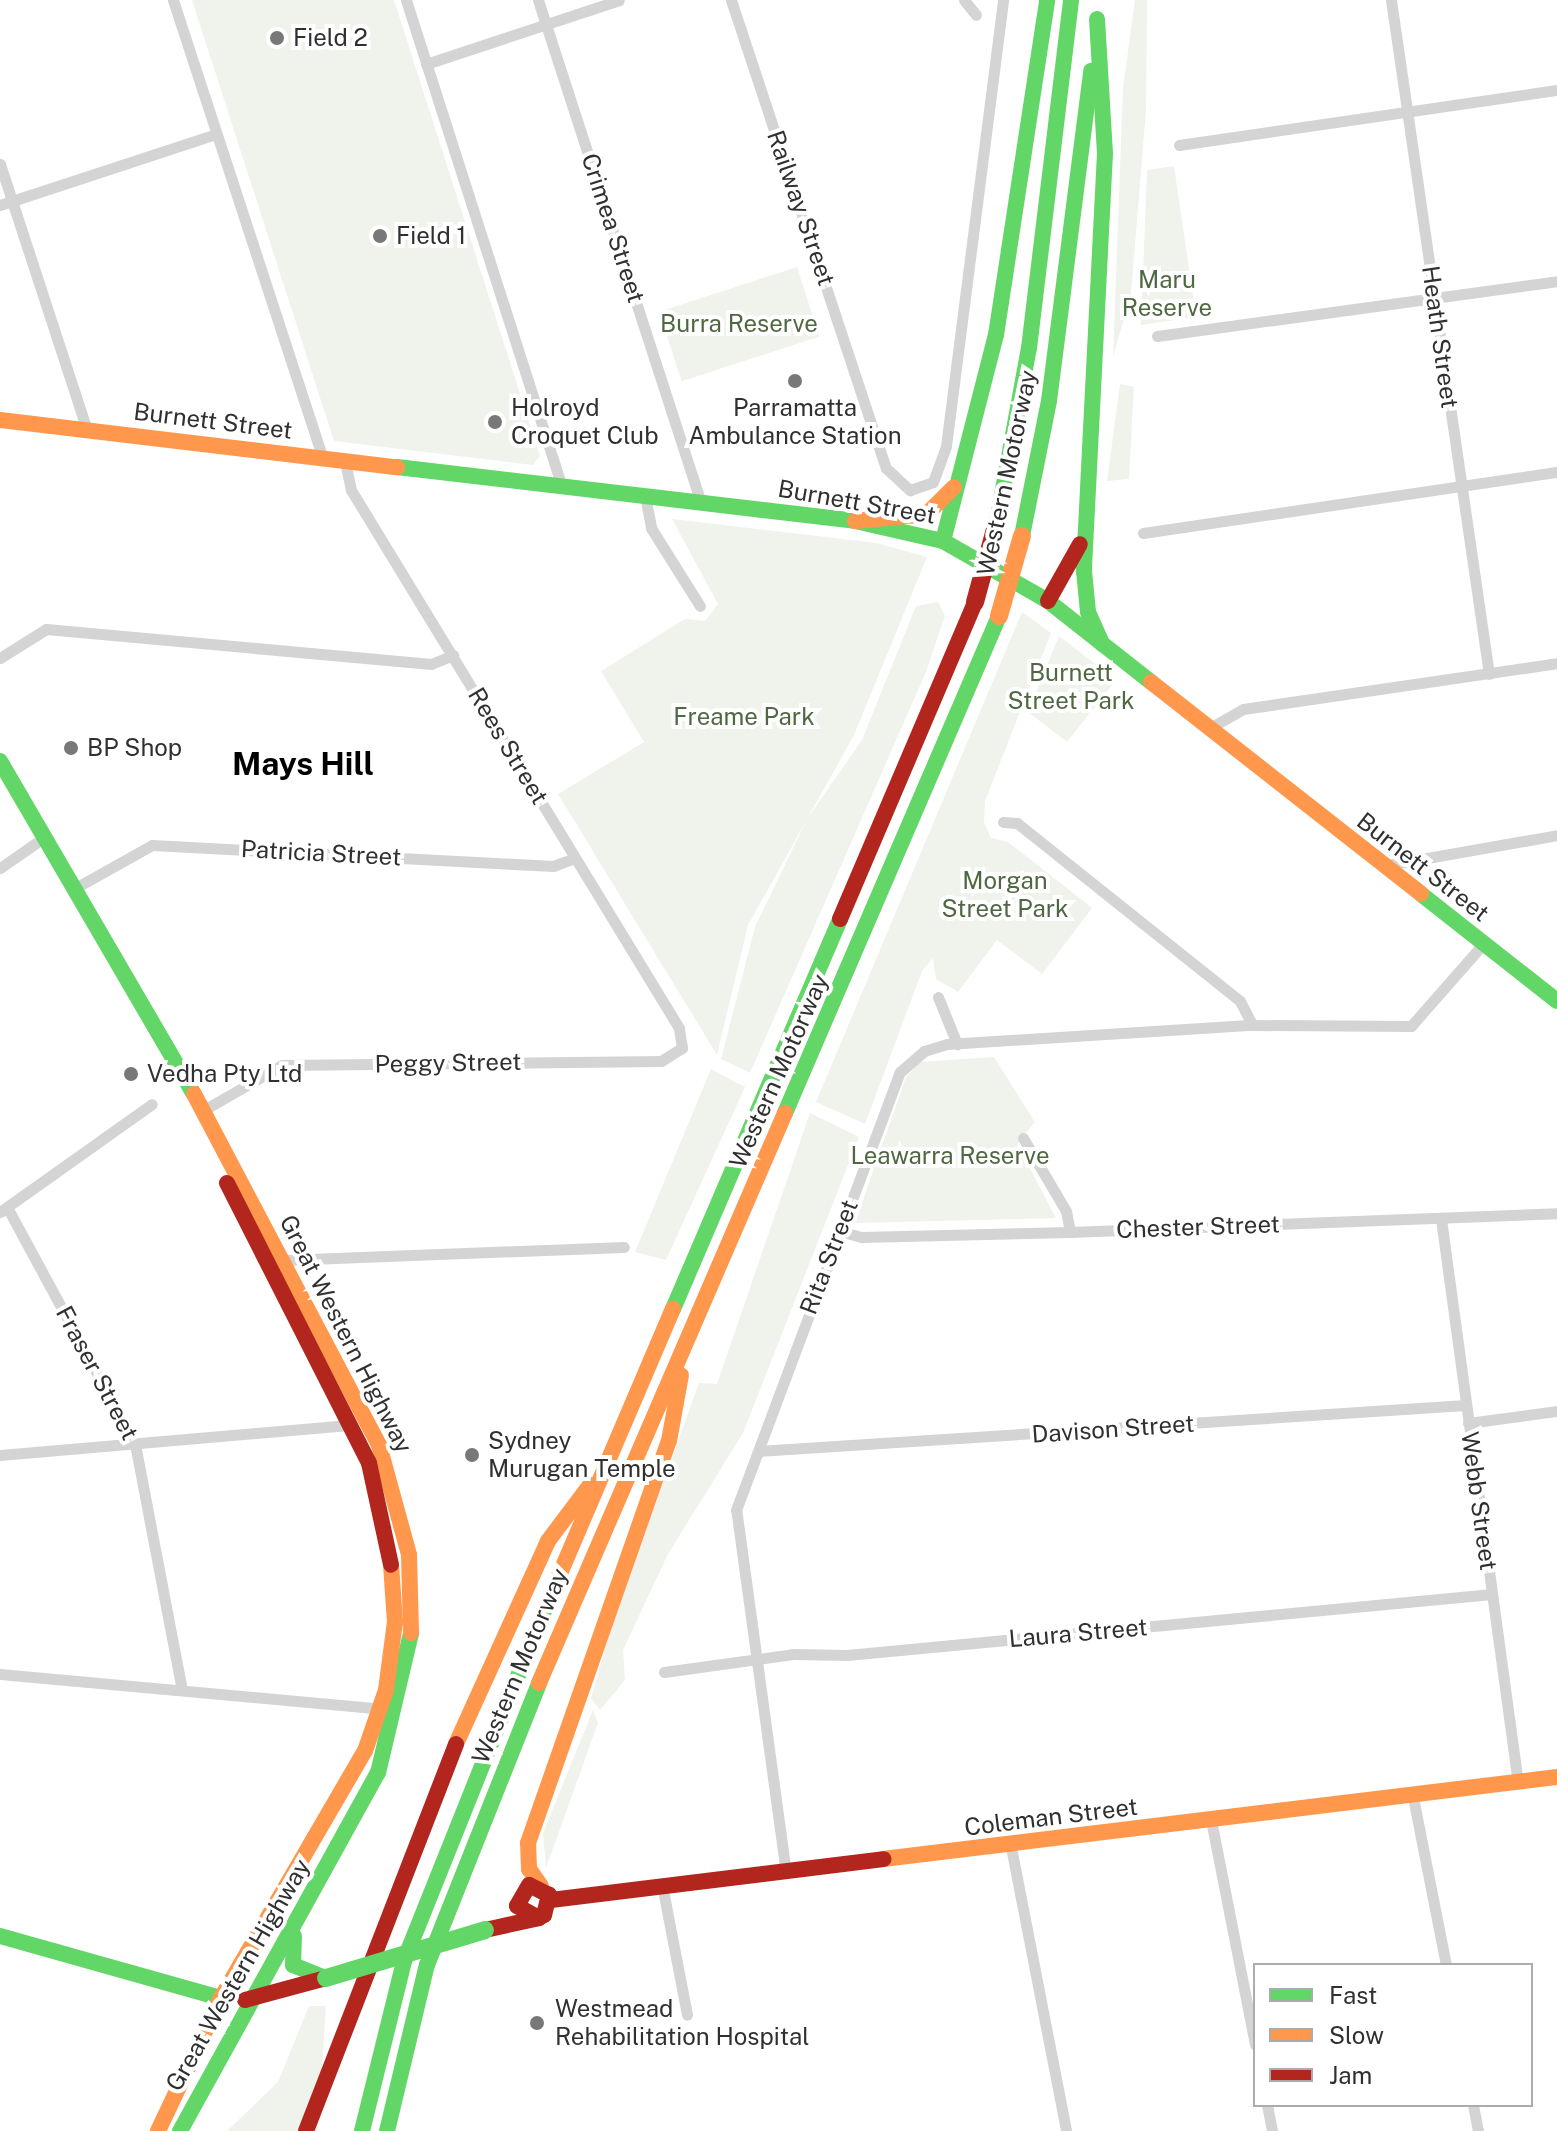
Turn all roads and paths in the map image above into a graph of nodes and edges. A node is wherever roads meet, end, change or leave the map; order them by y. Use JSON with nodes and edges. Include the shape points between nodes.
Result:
{"nodes":[{"id":1,"x":173,"y":0,"type":"edge"},
{"id":2,"x":406,"y":0,"type":"edge"},
{"id":3,"x":538,"y":0,"type":"edge"},
{"id":4,"x":619,"y":0,"type":"edge"},
{"id":5,"x":731,"y":0,"type":"edge"},
{"id":6,"x":964,"y":0,"type":"edge"},
{"id":7,"x":1003,"y":0,"type":"edge"},
{"id":8,"x":1047,"y":0,"type":"edge"},
{"id":9,"x":1071,"y":0,"type":"edge"},
{"id":10,"x":1391,"y":0,"type":"edge"},
{"id":11,"x":1098,"y":9,"type":"edge"},
{"id":12,"x":976,"y":15,"type":"dead end"},
{"id":13,"x":546,"y":24,"type":"junction"},
{"id":14,"x":426,"y":64,"type":"junction"},
{"id":15,"x":1557,"y":90,"type":"edge"},
{"id":16,"x":1407,"y":112,"type":"junction"},
{"id":17,"x":216,"y":134,"type":"junction"},
{"id":18,"x":1179,"y":145,"type":"dead end"},
{"id":19,"x":0,"y":164,"type":"edge"},
{"id":20,"x":12,"y":201,"type":"junction"},
{"id":21,"x":0,"y":205,"type":"edge"},
{"id":22,"x":1557,"y":281,"type":"edge"},
{"id":23,"x":1434,"y":300,"type":"junction"},
{"id":24,"x":1157,"y":336,"type":"dead end"},
{"id":25,"x":0,"y":420,"type":"edge"},
{"id":26,"x":87,"y":430,"type":"junction"},
{"id":27,"x":969,"y":451,"type":"junction"},
{"id":28,"x":323,"y":458,"type":"junction"},
{"id":29,"x":345,"y":461,"type":"junction"},
{"id":30,"x":1557,"y":472,"type":"edge"},
{"id":31,"x":562,"y":487,"type":"junction"},
{"id":32,"x":1462,"y":487,"type":"junction"},
{"id":33,"x":645,"y":496,"type":"junction"},
{"id":34,"x":701,"y":503,"type":"junction"},
{"id":35,"x":855,"y":521,"type":"junction"},
{"id":36,"x":1085,"y":528,"type":"junction"},
{"id":37,"x":1143,"y":533,"type":"dead end"},
{"id":38,"x":943,"y":541,"type":"junction"},
{"id":39,"x":1048,"y":601,"type":"junction"},
{"id":40,"x":700,"y":606,"type":"dead end"},
{"id":41,"x":1102,"y":644,"type":"junction"},
{"id":42,"x":453,"y":655,"type":"junction"},
{"id":43,"x":0,"y":658,"type":"edge"},
{"id":44,"x":1557,"y":663,"type":"edge"},
{"id":45,"x":1489,"y":674,"type":"junction"},
{"id":46,"x":1208,"y":729,"type":"junction"},
{"id":47,"x":0,"y":761,"type":"edge"},
{"id":48,"x":0,"y":783,"type":"edge"},
{"id":49,"x":1003,"y":822,"type":"dead end"},
{"id":50,"x":1557,"y":835,"type":"edge"},
{"id":51,"x":36,"y":843,"type":"junction"},
{"id":52,"x":575,"y":858,"type":"junction"},
{"id":53,"x":1382,"y":866,"type":"junction"},
{"id":54,"x":0,"y":868,"type":"edge"},
{"id":55,"x":77,"y":887,"type":"junction"},
{"id":56,"x":1483,"y":944,"type":"junction"},
{"id":57,"x":938,"y":997,"type":"dead end"},
{"id":58,"x":1557,"y":1001,"type":"edge"},
{"id":59,"x":1252,"y":1025,"type":"junction"},
{"id":60,"x":679,"y":1028,"type":"joint"},
{"id":61,"x":957,"y":1044,"type":"junction"},
{"id":62,"x":152,"y":1104,"type":"dead end"},
{"id":63,"x":202,"y":1111,"type":"junction"},
{"id":64,"x":1023,"y":1138,"type":"dead end"},
{"id":65,"x":3,"y":1210,"type":"edge"},
{"id":66,"x":1557,"y":1213,"type":"edge"},
{"id":67,"x":1441,"y":1219,"type":"junction"},
{"id":68,"x":839,"y":1231,"type":"junction"},
{"id":69,"x":1070,"y":1232,"type":"junction"},
{"id":70,"x":624,"y":1247,"type":"dead end"},
{"id":71,"x":284,"y":1260,"type":"junction"},
{"id":72,"x":687,"y":1339,"type":"junction"},
{"id":73,"x":1466,"y":1405,"type":"junction"},
{"id":74,"x":1557,"y":1411,"type":"edge"},
{"id":75,"x":1468,"y":1423,"type":"junction"},
{"id":76,"x":352,"y":1425,"type":"junction"},
{"id":77,"x":135,"y":1444,"type":"junction"},
{"id":78,"x":759,"y":1451,"type":"junction"},
{"id":79,"x":0,"y":1455,"type":"edge"},
{"id":80,"x":609,"y":1460,"type":"junction"},
{"id":81,"x":1492,"y":1594,"type":"junction"},
{"id":82,"x":752,"y":1662,"type":"junction"},
{"id":83,"x":664,"y":1672,"type":"dead end"},
{"id":84,"x":0,"y":1674,"type":"edge"},
{"id":85,"x":182,"y":1690,"type":"junction"},
{"id":86,"x":381,"y":1709,"type":"junction"},
{"id":87,"x":1557,"y":1777,"type":"edge"},
{"id":88,"x":1518,"y":1783,"type":"junction"},
{"id":89,"x":1413,"y":1797,"type":"junction"},
{"id":90,"x":1211,"y":1820,"type":"junction"},
{"id":91,"x":1011,"y":1847,"type":"junction"},
{"id":92,"x":786,"y":1873,"type":"junction"},
{"id":93,"x":663,"y":1890,"type":"junction"},
{"id":94,"x":546,"y":1893,"type":"junction"},
{"id":95,"x":517,"y":1897,"type":"junction"},
{"id":96,"x":309,"y":1898,"type":"junction"},
{"id":97,"x":539,"y":1918,"type":"junction"},
{"id":98,"x":485,"y":1930,"type":"junction"},
{"id":99,"x":0,"y":1936,"type":"edge"},
{"id":100,"x":1446,"y":1963,"type":"edge"},
{"id":101,"x":326,"y":1978,"type":"junction"},
{"id":102,"x":221,"y":1998,"type":"junction"},
{"id":103,"x":251,"y":2001,"type":"junction"},
{"id":104,"x":687,"y":2015,"type":"dead end"},
{"id":105,"x":1253,"y":2035,"type":"edge"},
{"id":106,"x":1267,"y":2107,"type":"edge"},
{"id":107,"x":1473,"y":2107,"type":"edge"},
{"id":108,"x":158,"y":2131,"type":"edge"},
{"id":109,"x":180,"y":2131,"type":"edge"},
{"id":110,"x":306,"y":2131,"type":"edge"},
{"id":111,"x":362,"y":2131,"type":"edge"},
{"id":112,"x":387,"y":2131,"type":"edge"},
{"id":113,"x":1066,"y":2131,"type":"edge"},
{"id":114,"x":1272,"y":2131,"type":"edge"},
{"id":115,"x":1478,"y":2131,"type":"edge"}],
"edges":[{"from":1,"to":17,"type":"street"},
{"from":2,"to":14,"type":"street"},
{"from":3,"to":13,"type":"street","name":"Crimea Street"},
{"from":4,"to":13,"type":"street"},
{"from":5,"to":7,"type":"street","name":"Railway Street","via":[[888,474],[917,490],[938,475],[946,446]]},
{"from":6,"to":12,"type":"street"},
{"from":8,"to":27,"type":"main road","via":[[996,335]]},
{"from":9,"to":80,"type":"main road","name":"Western Motorway","bridge":true,"via":[[1029,348],[997,522],[975,602]]},
{"from":10,"to":16,"type":"street","name":"Heath Street"},
{"from":11,"to":36,"type":"main road","via":[[1105,153]]},
{"from":11,"to":72,"type":"main road","name":"Western Motorway","bridge":true,"via":[[1049,401],[1022,536],[999,616]]},
{"from":13,"to":14,"type":"street"},
{"from":13,"to":34,"type":"street","name":"Crimea Street"},
{"from":14,"to":31,"type":"street"},
{"from":15,"to":16,"type":"street"},
{"from":16,"to":18,"type":"street"},
{"from":16,"to":23,"type":"street","name":"Heath Street"},
{"from":17,"to":20,"type":"street"},
{"from":17,"to":28,"type":"street"},
{"from":19,"to":20,"type":"street"},
{"from":20,"to":21,"type":"street"},
{"from":20,"to":26,"type":"street"},
{"from":22,"to":23,"type":"street"},
{"from":23,"to":24,"type":"street"},
{"from":23,"to":32,"type":"street","name":"Heath Street"},
{"from":25,"to":26,"type":"main road","name":"Burnett Street"},
{"from":26,"to":28,"type":"main road","name":"Burnett Street"},
{"from":27,"to":35,"type":"main road","via":[[950,494],[935,510]]},
{"from":27,"to":38,"type":"main road"},
{"from":28,"to":29,"type":"main road","name":"Burnett Street"},
{"from":29,"to":31,"type":"main road","name":"Burnett Street"},
{"from":29,"to":42,"type":"street","name":"Rees Street","via":[[351,490]]},
{"from":30,"to":32,"type":"street"},
{"from":31,"to":33,"type":"main road","name":"Burnett Street"},
{"from":32,"to":37,"type":"street"},
{"from":32,"to":45,"type":"street","name":"Heath Street"},
{"from":33,"to":34,"type":"main road","name":"Burnett Street"},
{"from":33,"to":40,"type":"street","via":[[651,528]]},
{"from":34,"to":35,"type":"main road","name":"Burnett Street"},
{"from":35,"to":38,"type":"main road","name":"Burnett Street"},
{"from":36,"to":39,"type":"main road"},
{"from":36,"to":41,"type":"main road","via":[[1085,595]]},
{"from":38,"to":39,"type":"main road","name":"Burnett Street"},
{"from":39,"to":41,"type":"main road","name":"Burnett Street"},
{"from":41,"to":46,"type":"main road","name":"Burnett Street"},
{"from":42,"to":43,"type":"street","via":[[431,664],[46,629]]},
{"from":42,"to":52,"type":"street","name":"Rees Street"},
{"from":44,"to":45,"type":"street"},
{"from":45,"to":46,"type":"street","via":[[1243,709]]},
{"from":46,"to":53,"type":"main road","name":"Burnett Street"},
{"from":47,"to":55,"type":"main road","name":"Great Western Highway"},
{"from":48,"to":51,"type":"main road","name":"Great Western Highway"},
{"from":49,"to":59,"type":"street","via":[[1017,823],[1240,1001]]},
{"from":50,"to":53,"type":"street"},
{"from":51,"to":54,"type":"street"},
{"from":51,"to":76,"type":"main road","name":"Great Western Highway","via":[[128,992]]},
{"from":52,"to":55,"type":"street","name":"Patricia Street","via":[[553,866],[152,845]]},
{"from":52,"to":60,"type":"street","name":"Rees Street"},
{"from":53,"to":56,"type":"main road","name":"Burnett Street"},
{"from":55,"to":63,"type":"main road","name":"Great Western Highway"},
{"from":56,"to":58,"type":"main road","name":"Burnett Street"},
{"from":56,"to":59,"type":"street","name":"Rita Street","via":[[1416,1024]]},
{"from":57,"to":61,"type":"street"},
{"from":59,"to":61,"type":"street","name":"Rita Street"},
{"from":60,"to":63,"type":"street","name":"Peggy Street","via":[[682,1048],[661,1061],[282,1065]]},
{"from":61,"to":68,"type":"street","name":"Rita Street","via":[[924,1051],[900,1072]]},
{"from":62,"to":65,"type":"street"},
{"from":63,"to":71,"type":"main road","name":"Great Western Highway"},
{"from":64,"to":69,"type":"street","via":[[1066,1211]]},
{"from":65,"to":77,"type":"street","name":"Fraser Street"},
{"from":66,"to":67,"type":"street","name":"Chester Street"},
{"from":67,"to":69,"type":"street","name":"Chester Street"},
{"from":67,"to":73,"type":"street","name":"Webb Street"},
{"from":68,"to":69,"type":"street","name":"Chester Street","via":[[858,1237]]},
{"from":68,"to":78,"type":"street","name":"Rita Street"},
{"from":70,"to":71,"type":"street"},
{"from":71,"to":96,"type":"main road","name":"Great Western Highway","via":[[379,1445],[401,1512],[412,1599],[394,1730],[359,1812]]},
{"from":72,"to":94,"type":"main road","via":[[669,1441],[528,1843],[529,1869]]},
{"from":72,"to":112,"type":"main road","name":"Western Motorway","via":[[455,1884]]},
{"from":73,"to":75,"type":"street","name":"Webb Street"},
{"from":73,"to":78,"type":"street","name":"Davison Street"},
{"from":74,"to":75,"type":"street"},
{"from":75,"to":81,"type":"street","name":"Webb Street"},
{"from":76,"to":77,"type":"street"},
{"from":76,"to":86,"type":"main road","name":"Great Western Highway","via":[[381,1502],[393,1560],[395,1622]]},
{"from":77,"to":79,"type":"street"},
{"from":77,"to":85,"type":"street","name":"Fraser Street"},
{"from":78,"to":82,"type":"street","name":"Rita Street","via":[[735,1518]]},
{"from":80,"to":110,"type":"main road","via":[[548,1541],[516,1604],[411,1846]]},
{"from":80,"to":111,"type":"main road","name":"Western Motorway","via":[[428,1888]]},
{"from":81,"to":82,"type":"street","name":"Laura Street"},
{"from":81,"to":88,"type":"street","name":"Webb Street"},
{"from":82,"to":83,"type":"street","name":"Laura Street"},
{"from":82,"to":92,"type":"street","name":"Rita Street"},
{"from":84,"to":85,"type":"street"},
{"from":85,"to":86,"type":"street"},
{"from":86,"to":102,"type":"main road","name":"Great Western Highway","via":[[345,1789]]},
{"from":87,"to":88,"type":"main road","name":"Coleman Street"},
{"from":88,"to":89,"type":"main road","name":"Coleman Street"},
{"from":89,"to":90,"type":"main road","name":"Coleman Street"},
{"from":89,"to":100,"type":"street"},
{"from":90,"to":91,"type":"main road","name":"Coleman Street"},
{"from":90,"to":105,"type":"street"},
{"from":91,"to":92,"type":"main road","name":"Coleman Street"},
{"from":91,"to":113,"type":"street"},
{"from":92,"to":93,"type":"main road","name":"Coleman Street"},
{"from":93,"to":94,"type":"main road","name":"Coleman Street"},
{"from":93,"to":104,"type":"street"},
{"from":94,"to":95,"type":"main road","name":"Coleman Street","via":[[524,1887]]},
{"from":94,"to":97,"type":"main road"},
{"from":95,"to":97,"type":"main road","via":[[522,1914]]},
{"from":95,"to":98,"type":"main road"},
{"from":96,"to":101,"type":"main road","via":[[289,1958],[302,1972]]},
{"from":96,"to":103,"type":"main road","name":"Great Western Highway"},
{"from":97,"to":98,"type":"main road"},
{"from":98,"to":101,"type":"main road","bridge":true},
{"from":99,"to":102,"type":"main road"},
{"from":101,"to":103,"type":"main road"},
{"from":102,"to":103,"type":"main road"},
{"from":102,"to":108,"type":"main road","name":"Great Western Highway"},
{"from":103,"to":109,"type":"main road","name":"Great Western Highway"},
{"from":106,"to":114,"type":"street"},
{"from":107,"to":115,"type":"street"}]}
